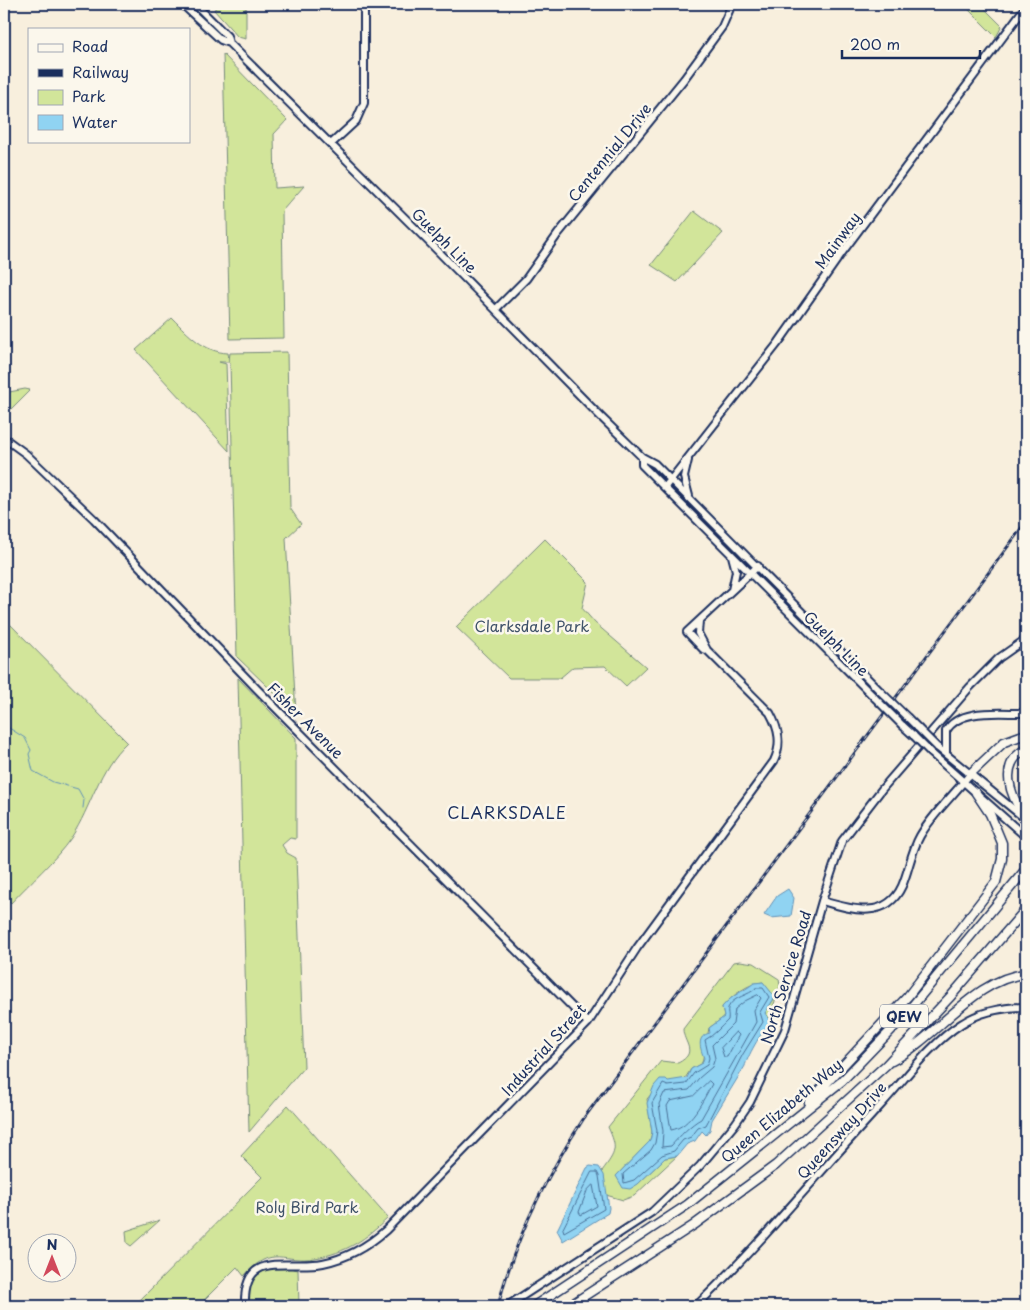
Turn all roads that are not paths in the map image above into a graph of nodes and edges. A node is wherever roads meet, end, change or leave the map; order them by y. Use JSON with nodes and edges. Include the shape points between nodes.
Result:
{"nodes":[{"id":1,"x":182,"y":4,"type":"edge"},
{"id":2,"x":194,"y":4,"type":"edge"},
{"id":3,"x":364,"y":4,"type":"edge"},
{"id":4,"x":732,"y":4,"type":"edge"},
{"id":5,"x":1026,"y":6,"type":"edge"},
{"id":6,"x":229,"y":43,"type":"junction"},
{"id":7,"x":331,"y":144,"type":"junction"},
{"id":8,"x":496,"y":309,"type":"junction"},
{"id":9,"x":4,"y":438,"type":"edge"},
{"id":10,"x":642,"y":457,"type":"junction"},
{"id":11,"x":688,"y":458,"type":"junction"},
{"id":12,"x":671,"y":481,"type":"junction"},
{"id":13,"x":665,"y":487,"type":"junction"},
{"id":14,"x":694,"y":503,"type":"junction"},
{"id":15,"x":732,"y":554,"type":"junction"},
{"id":16,"x":758,"y":566,"type":"junction"},
{"id":17,"x":751,"y":574,"type":"junction"},
{"id":18,"x":732,"y":591,"type":"junction"},
{"id":19,"x":699,"y":621,"type":"junction"},
{"id":20,"x":1026,"y":639,"type":"edge"},
{"id":21,"x":708,"y":650,"type":"junction"},
{"id":22,"x":1026,"y":713,"type":"edge"},
{"id":23,"x":1026,"y":734,"type":"edge"},
{"id":24,"x":1026,"y":749,"type":"edge"},
{"id":25,"x":946,"y":755,"type":"junction"},
{"id":26,"x":970,"y":774,"type":"junction"},
{"id":27,"x":963,"y":783,"type":"junction"},
{"id":28,"x":976,"y":793,"type":"junction"},
{"id":29,"x":1025,"y":818,"type":"edge"},
{"id":30,"x":1026,"y":837,"type":"edge"},
{"id":31,"x":1026,"y":869,"type":"edge"},
{"id":32,"x":822,"y":901,"type":"junction"},
{"id":33,"x":1026,"y":909,"type":"edge"},
{"id":34,"x":1026,"y":974,"type":"edge"},
{"id":35,"x":1026,"y":1007,"type":"edge"},
{"id":36,"x":588,"y":1023,"type":"junction"},
{"id":37,"x":886,"y":1065,"type":"junction"},
{"id":38,"x":763,"y":1144,"type":"junction"},
{"id":39,"x":245,"y":1306,"type":"edge"},
{"id":40,"x":508,"y":1306,"type":"edge"},
{"id":41,"x":534,"y":1306,"type":"edge"},
{"id":42,"x":569,"y":1306,"type":"edge"},
{"id":43,"x":696,"y":1306,"type":"edge"}],
"edges":[{"from":1,"to":6,"type":"street","name":"Guelph Line","via":[[221,40]]},
{"from":2,"to":6,"type":"street","name":"Guelph Line","via":[[228,36]]},
{"from":3,"to":7,"type":"street","via":[[364,103],[356,121]]},
{"from":4,"to":8,"type":"street","name":"Centennial Drive","via":[[722,28],[688,74],[558,234],[531,273]]},
{"from":5,"to":11,"type":"street","name":"Mainway","via":[[779,342]]},
{"from":6,"to":7,"type":"street","name":"Guelph Line"},
{"from":7,"to":8,"type":"street","name":"Guelph Line"},
{"from":8,"to":10,"type":"street","name":"Guelph Line"},
{"from":9,"to":36,"type":"street","name":"Fisher Avenue","via":[[26,454],[94,519]]},
{"from":10,"to":12,"type":"street","name":"Guelph Line","via":[[650,460]]},
{"from":10,"to":13,"type":"street","name":"Guelph Line","via":[[642,465]]},
{"from":11,"to":12,"type":"street","name":"Mainway"},
{"from":11,"to":14,"type":"street","via":[[684,483]]},
{"from":12,"to":13,"type":"street","name":"Mainway"},
{"from":12,"to":14,"type":"street","name":"Guelph Line"},
{"from":13,"to":15,"type":"street","name":"Guelph Line"},
{"from":14,"to":16,"type":"street","name":"Guelph Line"},
{"from":15,"to":17,"type":"street","name":"Guelph Line"},
{"from":15,"to":18,"type":"street","via":[[736,571]]},
{"from":16,"to":17,"type":"street"},
{"from":16,"to":25,"type":"street","name":"Guelph Line","bridge":true},
{"from":17,"to":18,"type":"street"},
{"from":17,"to":27,"type":"street","name":"Guelph Line","bridge":true},
{"from":18,"to":19,"type":"street"},
{"from":19,"to":21,"type":"street","name":"Industrial Street","via":[[698,633]]},
{"from":19,"to":21,"type":"street","name":"Industrial Street","via":[[687,632]]},
{"from":20,"to":32,"type":"street","name":"North Service Road","via":[[999,658],[970,688],[848,830],[837,852]]},
{"from":21,"to":36,"type":"street","name":"Industrial Street","via":[[770,713],[778,732],[777,754],[723,834],[637,948]]},
{"from":22,"to":25,"type":"street","via":[[972,715],[958,720],[946,731]]},
{"from":23,"to":26,"type":"highway","via":[[1004,742]]},
{"from":24,"to":29,"type":"highway","via":[[1015,758],[1008,775],[1010,793]]},
{"from":25,"to":26,"type":"street","name":"Guelph Line"},
{"from":26,"to":27,"type":"street"},
{"from":26,"to":29,"type":"street","name":"Guelph Line"},
{"from":27,"to":28,"type":"street","name":"Guelph Line"},
{"from":27,"to":32,"type":"street","via":[[919,837],[902,886],[893,899],[876,910],[868,911]]},
{"from":28,"to":30,"type":"street","name":"Guelph Line"},
{"from":28,"to":38,"type":"highway","via":[[990,814],[1002,843],[996,882],[908,996],[802,1110]]},
{"from":31,"to":38,"type":"highway","name":"Queen Elizabeth Way","number":"QEW","via":[[874,1048],[842,1081]]},
{"from":32,"to":40,"type":"street","name":"North Service Road","via":[[785,1030],[750,1102],[735,1124],[700,1166],[652,1212]]},
{"from":33,"to":37,"type":"highway","number":"QEW"},
{"from":34,"to":37,"type":"highway","via":[[997,980],[977,993],[912,1051]]},
{"from":35,"to":43,"type":"street","name":"Queensway Drive","via":[[999,1009],[976,1016],[946,1036],[739,1264]]},
{"from":36,"to":39,"type":"street","name":"Industrial Street","via":[[363,1249],[336,1260],[312,1264],[265,1265],[251,1276],[246,1285]]},
{"from":37,"to":42,"type":"highway","number":"QEW","via":[[776,1165],[694,1225]]},
{"from":38,"to":41,"type":"highway","name":"Queen Elizabeth Way","number":"QEW","via":[[686,1205]]}]}
